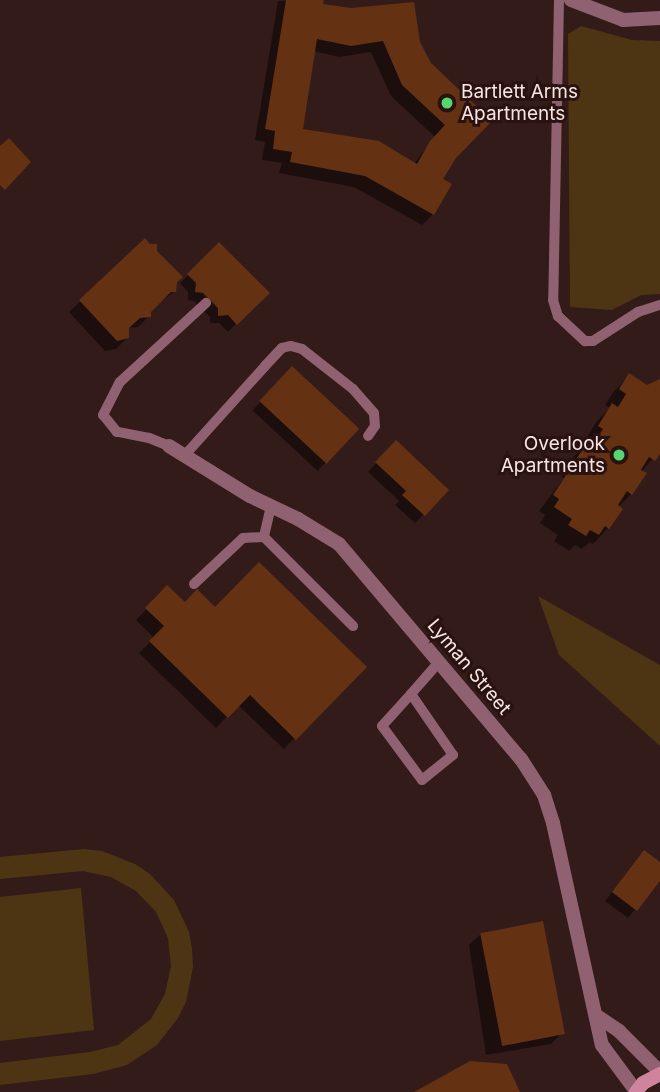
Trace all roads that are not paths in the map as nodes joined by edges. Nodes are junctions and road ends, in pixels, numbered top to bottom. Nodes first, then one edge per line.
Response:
1 (559, 0) edge
2 (571, 0) edge
3 (660, 18) edge
4 (206, 303) dead end
5 (660, 305) edge
6 (368, 436) dead end
7 (169, 446) joint
8 (185, 455) junction
9 (271, 506) junction
10 (264, 537) junction
11 (194, 584) dead end
12 (353, 626) dead end
13 (439, 662) junction
14 (411, 694) junction
15 (597, 1016) junction
16 (660, 1073) edge
17 (636, 1091) edge

1 - 5 lane
2 - 3 street
4 - 7 lane
6 - 8 lane
7 - 8 street, Lyman Street
8 - 9 street, Lyman Street
9 - 10 lane
9 - 13 street, Lyman Street
10 - 11 lane
10 - 12 lane
13 - 14 lane
13 - 15 street, Lyman Street
14 - 14 lane
15 - 16 street
15 - 17 street, Lyman Street
16 - 17 main road

